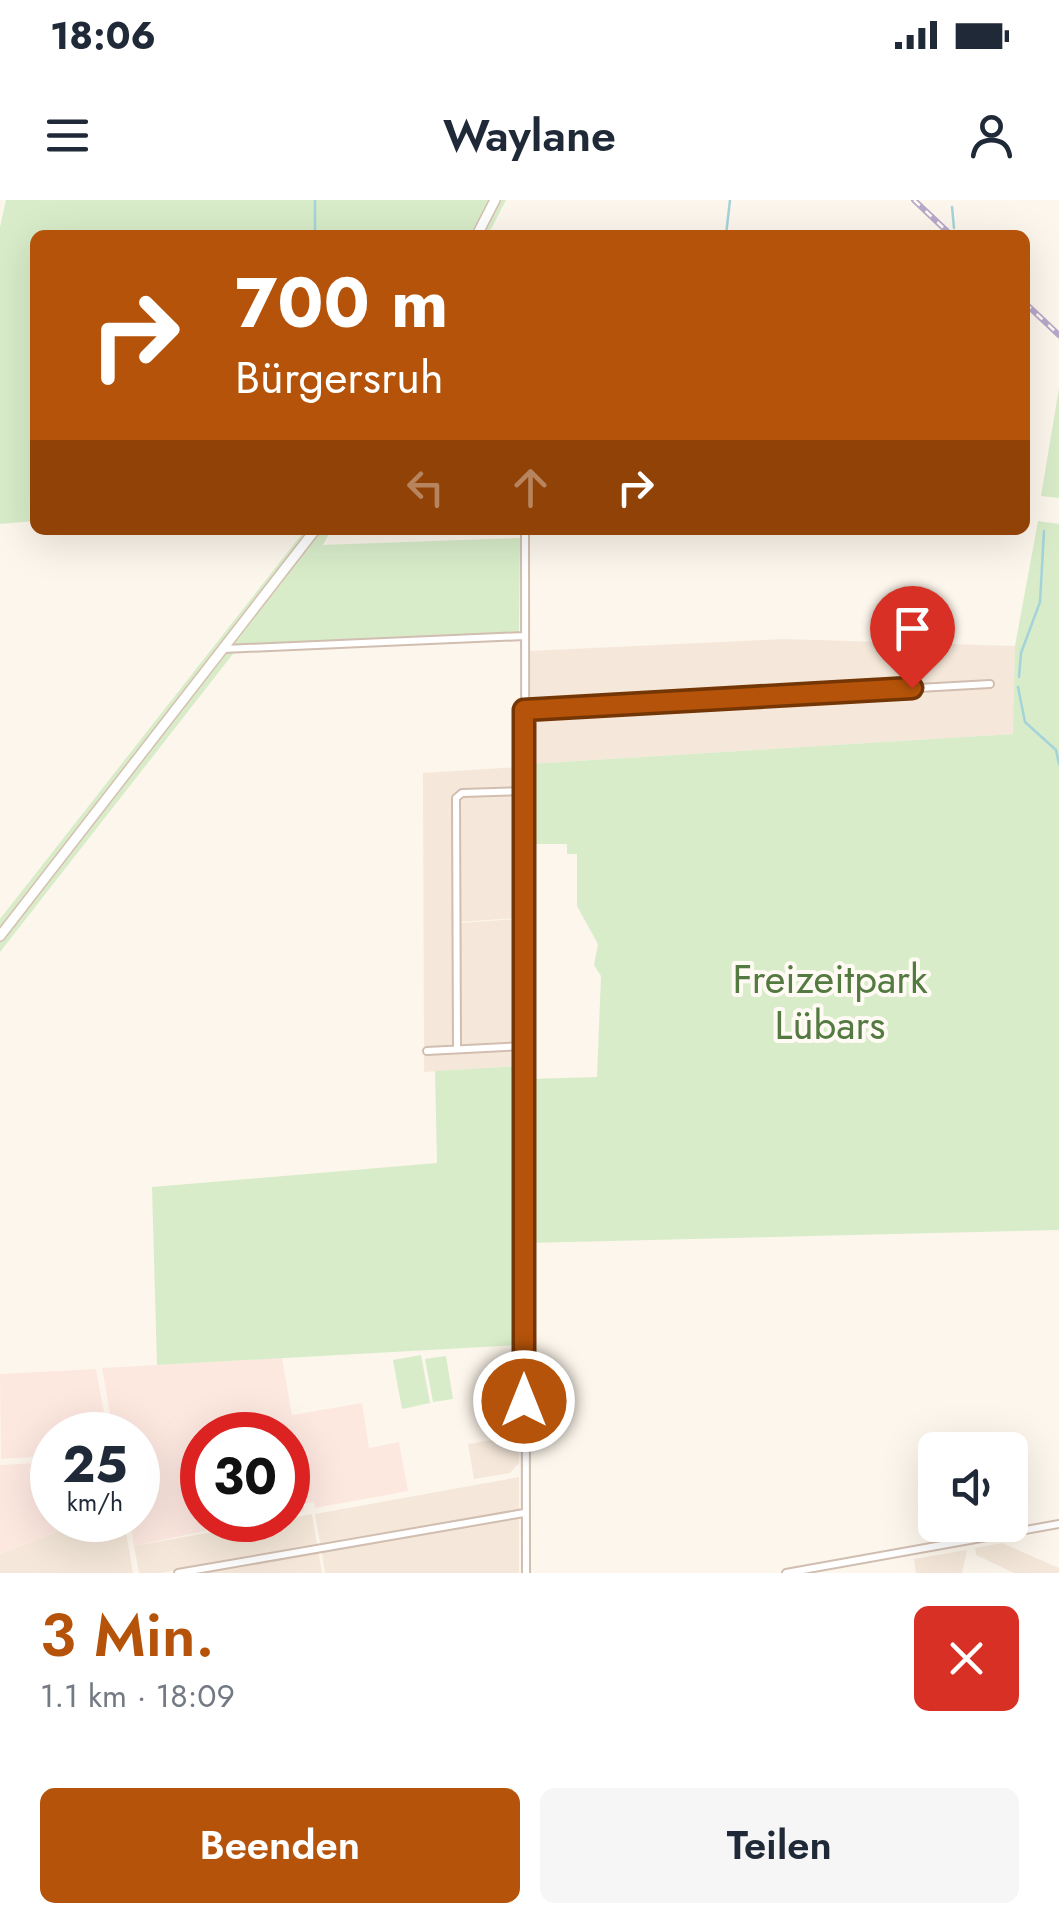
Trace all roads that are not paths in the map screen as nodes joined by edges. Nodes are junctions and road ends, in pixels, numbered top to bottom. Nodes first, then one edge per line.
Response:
1 (495, 200) edge
2 (480, 230) edge
3 (311, 535) edge
4 (526, 535) edge
5 (524, 636) junction
6 (224, 650) junction
7 (990, 684) dead end
8 (524, 710) junction
9 (524, 792) junction
10 (0, 936) edge
11 (525, 1046) junction
12 (457, 1048) junction
13 (427, 1050) dead end
14 (524, 1513) junction
15 (1059, 1524) edge
16 (178, 1573) edge
17 (526, 1573) edge
18 (786, 1573) edge

1 - 2 street
3 - 6 street
4 - 5 street
5 - 6 street
5 - 8 street
6 - 10 street
7 - 8 street
8 - 9 street
9 - 11 street
9 - 12 street
11 - 12 street
11 - 14 street
12 - 13 street
14 - 16 street
14 - 17 street
15 - 18 street

